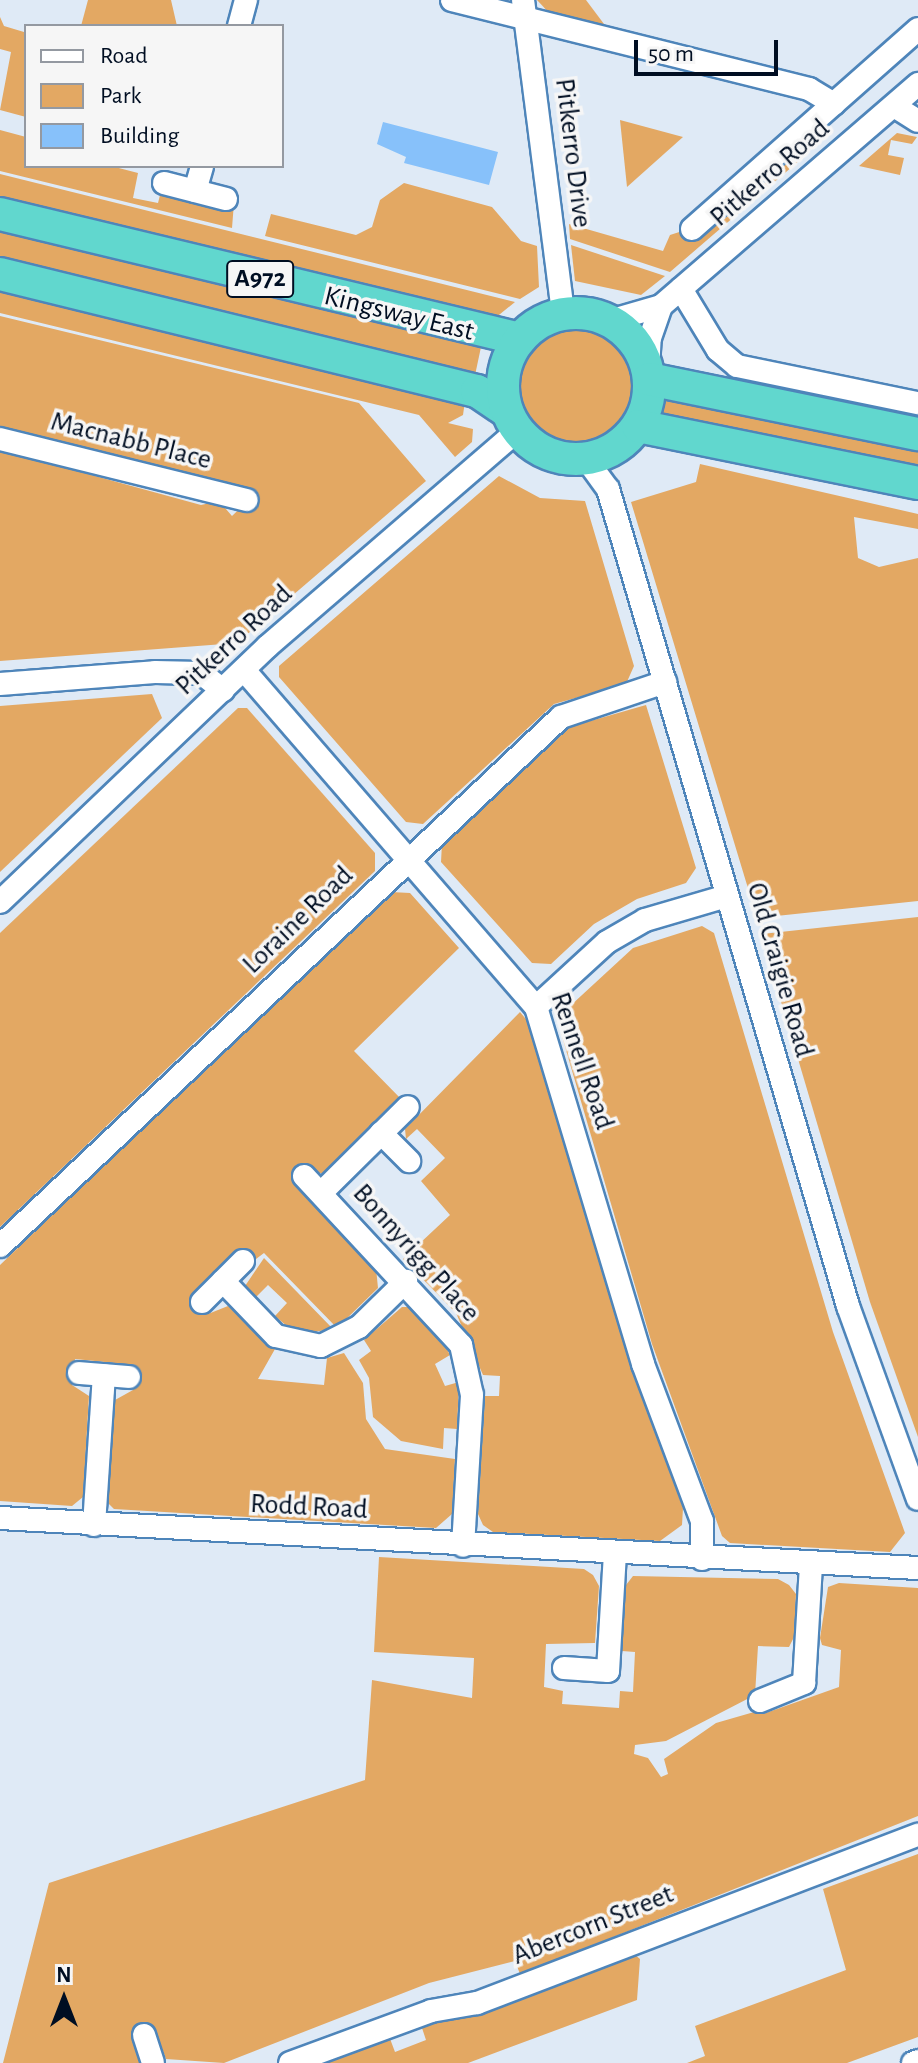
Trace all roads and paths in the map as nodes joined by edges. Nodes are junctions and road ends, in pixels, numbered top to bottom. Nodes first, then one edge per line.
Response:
1 (246, 0) edge
2 (452, 0) edge
3 (524, 9) edge
4 (240, 24) edge
5 (918, 29) edge
6 (918, 84) edge
7 (834, 104) junction
8 (894, 106) junction
9 (918, 121) edge
10 (201, 168) edge
11 (164, 183) dead end
12 (195, 191) junction
13 (226, 199) dead end
14 (0, 214) edge
15 (692, 229) dead end
16 (0, 274) edge
17 (681, 289) junction
18 (661, 306) junction
19 (563, 314) junction
20 (609, 321) junction
21 (520, 339) junction
22 (648, 375) junction
23 (918, 403) edge
24 (512, 421) junction
25 (638, 426) junction
26 (918, 434) edge
27 (0, 439) edge
28 (586, 459) junction
29 (918, 483) edge
30 (247, 500) dead end
31 (244, 670) junction
32 (665, 682) junction
33 (0, 684) edge
34 (223, 690) junction
35 (408, 858) junction
36 (727, 896) junction
37 (0, 902) edge
38 (536, 1007) junction
39 (408, 1107) dead end
40 (381, 1133) junction
41 (409, 1161) dead end
42 (304, 1176) dead end
43 (321, 1193) junction
44 (0, 1246) edge
45 (243, 1261) dead end
46 (223, 1281) junction
47 (406, 1281) junction
48 (202, 1302) dead end
49 (79, 1373) dead end
50 (104, 1375) junction
51 (129, 1377) dead end
52 (918, 1499) edge
53 (0, 1518) edge
54 (94, 1525) junction
55 (463, 1546) junction
56 (615, 1554) junction
57 (702, 1559) junction
58 (811, 1565) junction
59 (918, 1568) edge
60 (564, 1668) dead end
61 (760, 1701) dead end
62 (918, 1835) edge
63 (144, 2035) dead end
64 (153, 2063) edge
65 (290, 2063) edge

1 - 4 street
2 - 3 street
3 - 7 street
3 - 19 street, Pitkerro Drive
5 - 7 street, Pitkerro Road
6 - 8 street, Pitkerro Road
7 - 15 street, Pitkerro Road
8 - 9 street
8 - 17 street, Pitkerro Road
10 - 12 street
11 - 12 street
12 - 13 street
14 - 21 highway, Kingsway East / A972
16 - 24 highway, Kingsway East / A972
17 - 18 street, Pitkerro Road
17 - 23 street
18 - 20 street, Pitkerro Road
18 - 22 street
19 - 20 highway
19 - 21 highway
20 - 22 highway
21 - 24 highway, Kingsway East
22 - 25 highway
22 - 26 highway
24 - 28 highway, Kingsway East
24 - 31 street, Pitkerro Road
25 - 28 highway
25 - 29 highway
27 - 30 street, Macnabb Place
28 - 32 street, Old Craigie Road
31 - 34 street, Pitkerro Road
31 - 35 street, Rennell Road
32 - 35 street, Loraine Road
32 - 36 street, Old Craigie Road
33 - 34 street
34 - 37 street, Pitkerro Road
35 - 38 street, Rennell Road
35 - 44 street, Loraine Road
36 - 38 street
36 - 52 street, Old Craigie Road
38 - 57 street, Rennell Road
39 - 40 street, Bonnyrigg Place
40 - 41 street, Bonnyrigg Place
40 - 43 street, Bonnyrigg Place
42 - 43 street, Bonnyrigg Place
43 - 47 street, Bonnyrigg Place
45 - 46 street
46 - 47 street
46 - 48 street
47 - 55 street, Bonnyrigg Place
49 - 50 street
50 - 51 street
50 - 54 street
53 - 54 street, Rodd Road
54 - 55 street, Rodd Road
55 - 56 street, Rodd Road
56 - 57 street, Rodd Road
56 - 60 street
57 - 58 street, Rodd Road
58 - 59 street, Rodd Road
58 - 61 street
62 - 65 street, Abercorn Street
63 - 64 street

